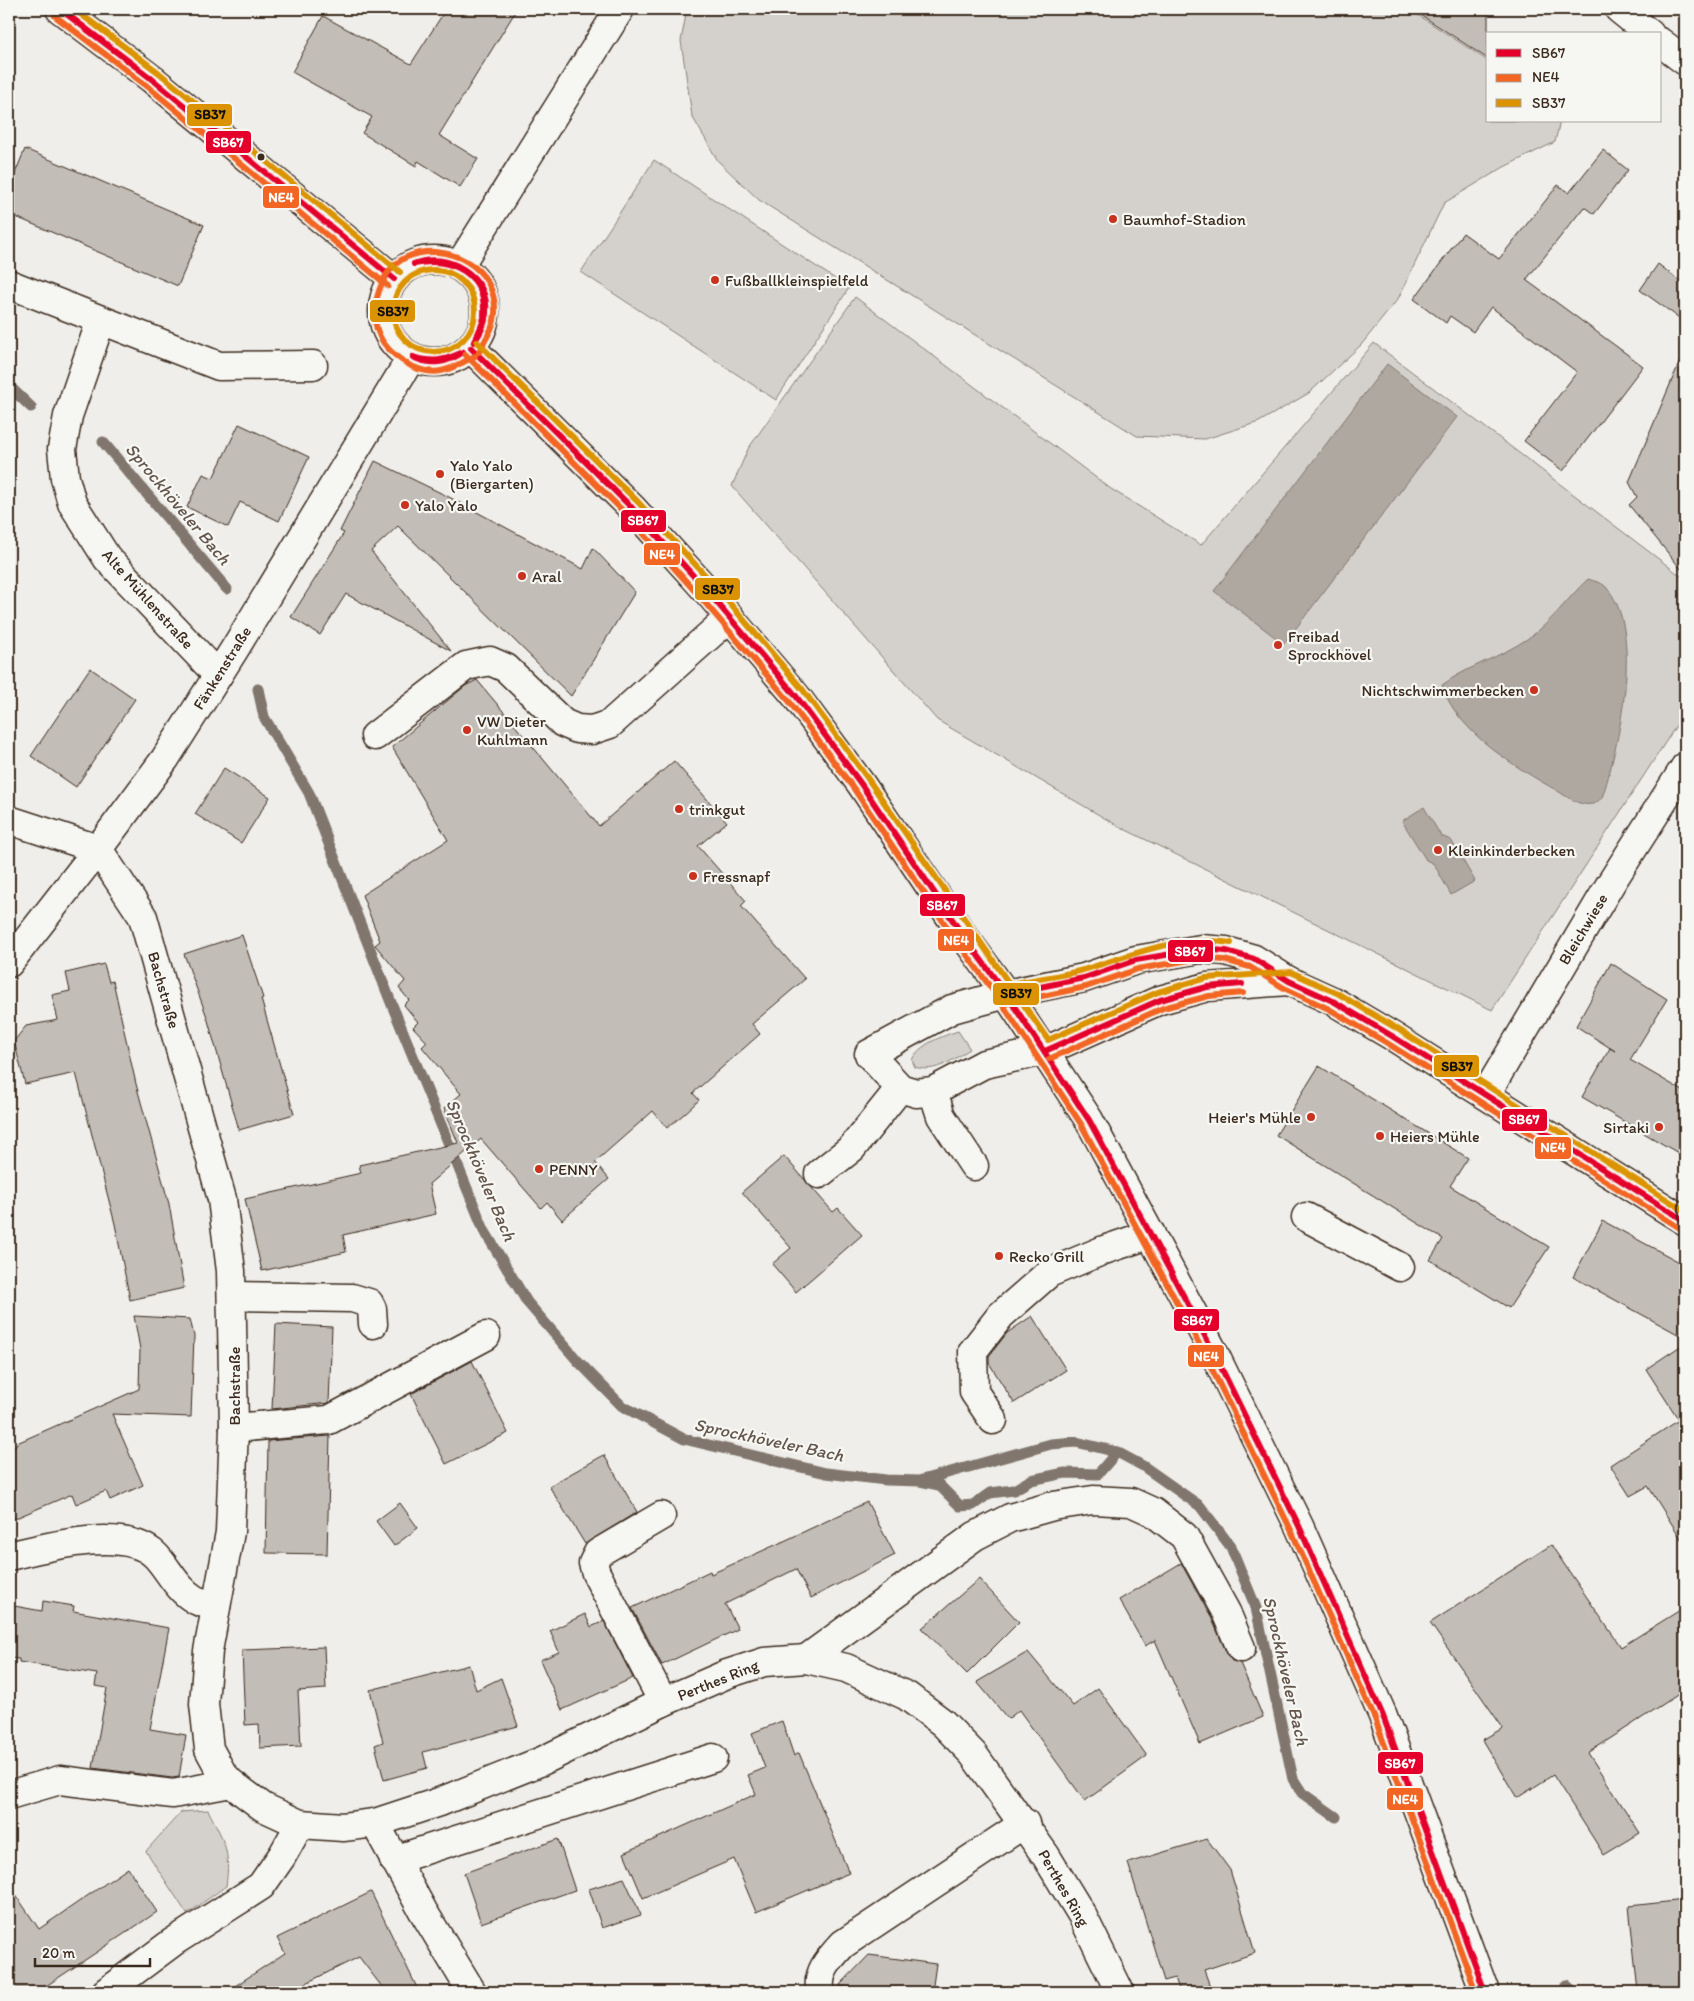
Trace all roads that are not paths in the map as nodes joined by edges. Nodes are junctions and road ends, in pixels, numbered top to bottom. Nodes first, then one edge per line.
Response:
1 (60, 9) edge
2 (620, 9) edge
3 (1618, 9) edge
4 (1647, 32) edge
5 (1662, 44) edge
6 (1685, 61) edge
7 (459, 266) junction
8 (394, 279) junction
9 (9, 284) edge
10 (101, 320) junction
11 (472, 348) junction
12 (411, 358) junction
13 (313, 366) dead end
14 (730, 617) junction
15 (218, 675) junction
16 (375, 736) dead end
17 (1685, 767) edge
18 (9, 820) edge
19 (98, 849) junction
20 (9, 962) edge
21 (1289, 981) junction
22 (1006, 994) junction
23 (1045, 1051) junction
24 (900, 1088) junction
25 (933, 1091) junction
26 (1486, 1094) junction
27 (974, 1166) dead end
28 (819, 1174) dead end
29 (1306, 1217) dead end
30 (1685, 1221) edge
31 (1151, 1234) junction
32 (1400, 1267) dead end
33 (232, 1296) junction
34 (373, 1324) dead end
35 (486, 1336) dead end
36 (993, 1420) dead end
37 (234, 1428) junction
38 (661, 1516) dead end
39 (9, 1556) edge
40 (216, 1606) junction
41 (1241, 1648) dead end
42 (806, 1660) junction
43 (663, 1702) junction
44 (713, 1758) dead end
45 (231, 1782) junction
46 (9, 1795) edge
47 (375, 1823) junction
48 (1025, 1823) junction
49 (300, 1824) junction
50 (394, 1860) junction
51 (106, 1992) edge
52 (472, 1992) edge
53 (821, 1992) edge
54 (1120, 1992) edge
55 (1485, 1992) edge

1 - 8 street
2 - 7 street
3 - 4 street
5 - 6 street
7 - 8 street
7 - 11 street
8 - 12 street
9 - 10 street
10 - 13 street
10 - 15 street, Alte Mühlenstraße
11 - 12 street
11 - 14 street
12 - 15 street, Fänkenstraße
14 - 16 street
14 - 22 street
15 - 19 street, Fänkenstraße
17 - 26 street, Bleichwiese
18 - 19 street
19 - 20 street, Fänkenstraße
19 - 33 street, Bachstraße
21 - 22 street
21 - 23 street
21 - 26 street
22 - 23 street
22 - 24 street
23 - 25 street
23 - 31 street
24 - 25 street
24 - 28 street
25 - 27 street
26 - 30 street
29 - 32 street
31 - 36 street
31 - 55 street
33 - 34 street
33 - 37 street, Bachstraße
35 - 37 street
37 - 40 street, Bachstraße
38 - 43 street
39 - 40 street
40 - 45 street, Bachstraße
41 - 42 street
42 - 43 street, Perthes Ring
42 - 48 street, Perthes Ring
43 - 47 street, Perthes Ring
44 - 50 street
45 - 46 street
45 - 49 street, Bachstraße
47 - 49 street, Bachstraße
47 - 50 street
48 - 53 street
48 - 54 street, Perthes Ring
49 - 51 street
50 - 52 street

